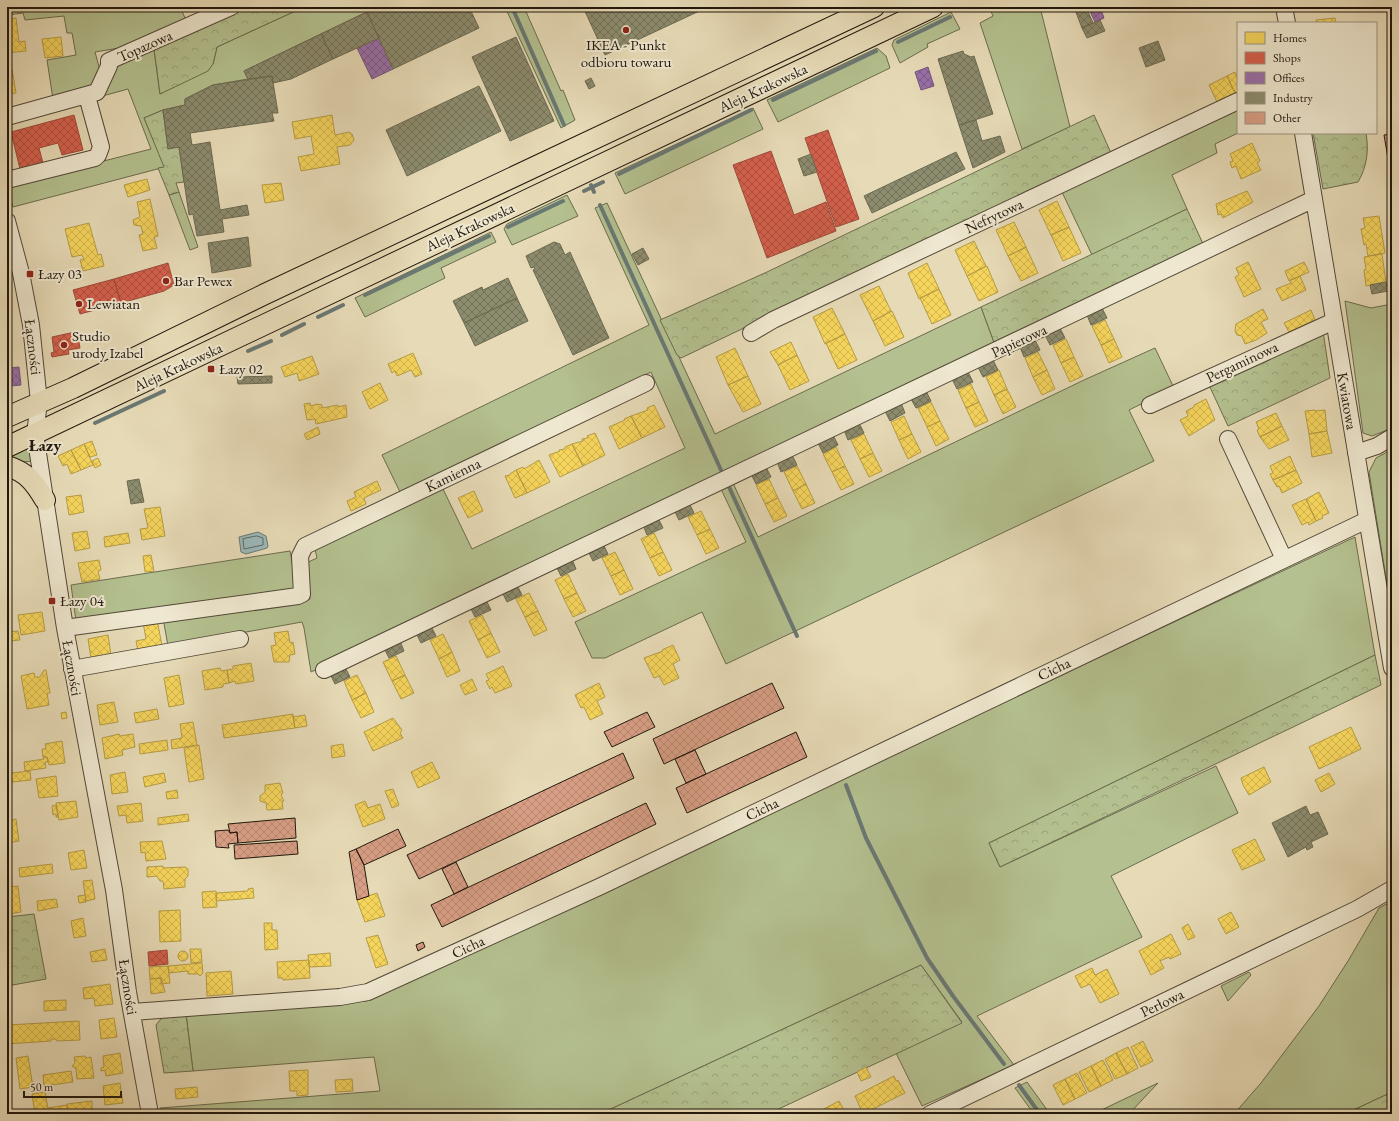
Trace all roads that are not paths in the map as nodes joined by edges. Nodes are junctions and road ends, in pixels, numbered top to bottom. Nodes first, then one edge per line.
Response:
1 (231, 7) edge
2 (874, 7) edge
3 (933, 7) edge
4 (1284, 7) edge
5 (1287, 22) edge
6 (86, 96) junction
7 (1237, 101) edge
8 (7, 117) edge
9 (1303, 134) edge
10 (7, 180) edge
11 (1314, 199) junction
12 (7, 221) edge
13 (9, 238) edge
14 (1334, 321) junction
15 (751, 333) dead end
16 (646, 383) dead end
17 (39, 402) junction
18 (1150, 405) dead end
19 (7, 417) edge
20 (35, 434) junction
21 (1392, 437) edge
22 (1228, 439) dead end
23 (7, 447) edge
24 (1356, 453) junction
25 (7, 466) edge
26 (45, 500) junction
27 (1367, 520) junction
28 (1284, 559) junction
29 (65, 628) junction
30 (240, 639) dead end
31 (1392, 668) edge
32 (72, 669) junction
33 (324, 670) dead end
34 (1392, 889) edge
35 (132, 1012) junction
36 (150, 1114) edge
37 (930, 1114) edge

1 - 6 street, Topazowa
2 - 17 main road, Aleja Krakowska
3 - 20 main road, Aleja Krakowska
4 - 5 street
6 - 8 street, Topazowa
6 - 10 street
7 - 15 street, Nefrytowa
9 - 11 street, Kwiatowa
11 - 14 street, Kwiatowa
11 - 33 street, Papierowa
12 - 13 street, Łączności
13 - 17 street, Łączności
14 - 18 street, Pergaminowa
14 - 24 street, Kwiatowa
16 - 29 street, Kamienna
17 - 19 main road, Aleja Krakowska
17 - 20 street, Łączności
20 - 23 main road, Aleja Krakowska
20 - 26 street, Łączności
21 - 24 street
22 - 28 street
24 - 27 street, Kwiatowa
25 - 26 main road
26 - 29 street, Łączności
27 - 28 street, Cicha
27 - 31 street, Kwiatowa
28 - 35 street, Cicha
29 - 32 street, Łączności
30 - 32 street
32 - 35 street, Łączności
34 - 37 street, Perłowa
35 - 36 street, Łączności

